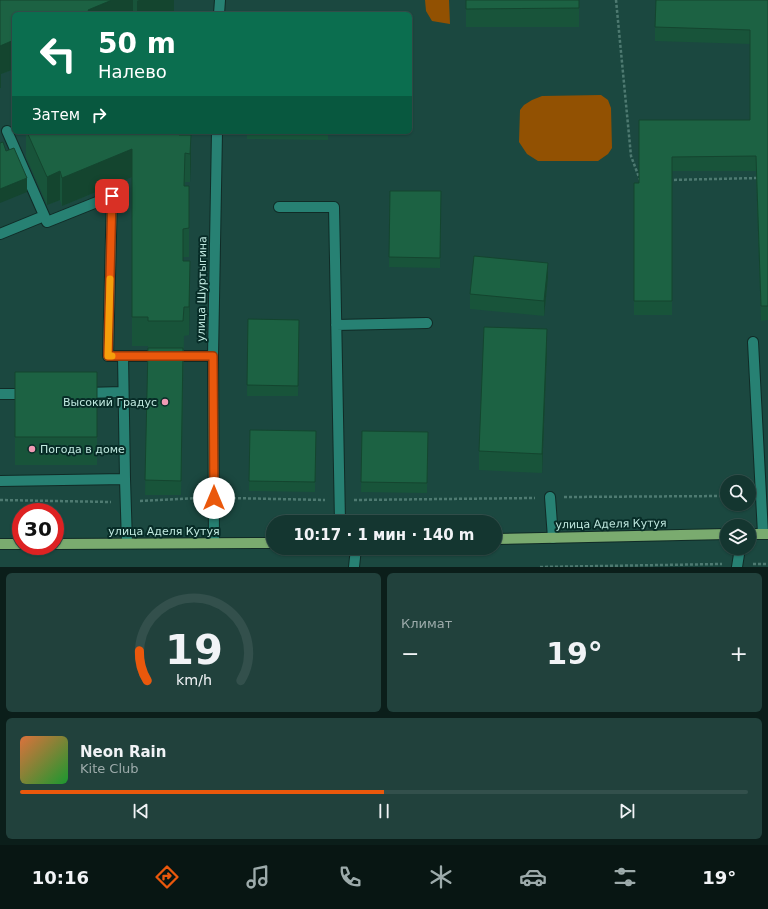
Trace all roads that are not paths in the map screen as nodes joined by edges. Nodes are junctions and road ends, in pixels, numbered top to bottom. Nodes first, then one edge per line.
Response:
1 (220, 0) edge
2 (219, 12) edge
3 (7, 131) edge
4 (216, 134) edge
5 (279, 208) dead end
6 (44, 216) junction
7 (0, 234) edge
8 (427, 323) dead end
9 (336, 325) junction
10 (753, 342) dead end
11 (123, 356) junction
12 (213, 356) junction
13 (123, 392) junction
14 (77, 393) edge
15 (0, 394) edge
16 (38, 394) edge
17 (125, 479) junction
18 (0, 481) edge
19 (550, 498) road end
20 (340, 515) edge
21 (720, 534) edge
22 (766, 534) edge
23 (553, 538) junction
24 (502, 539) edge
25 (127, 543) junction
26 (214, 543) junction
27 (266, 543) edge
28 (0, 544) edge
29 (12, 544) edge
30 (64, 544) edge
31 (355, 555) edge
32 (739, 555) edge
33 (737, 565) edge
34 (354, 567) edge

1 - 2 street
3 - 6 street
4 - 12 street, улица Шуртыгина
5 - 9 street
6 - 7 street
6 - 11 street
8 - 9 street
9 - 20 street
10 - 22 street
11 - 12 street
11 - 13 street
12 - 26 street, улица Шуртыгина
13 - 14 street
13 - 17 street
15 - 16 street
17 - 18 street
17 - 25 street
19 - 23 street
21 - 23 main road, улица Аделя Кутуя
23 - 24 main road, улица Аделя Кутуя
25 - 26 main road, улица Аделя Кутуя
25 - 30 main road, улица Аделя Кутуя
26 - 27 main road, улица Аделя Кутуя
28 - 29 main road
31 - 34 street
32 - 33 street

